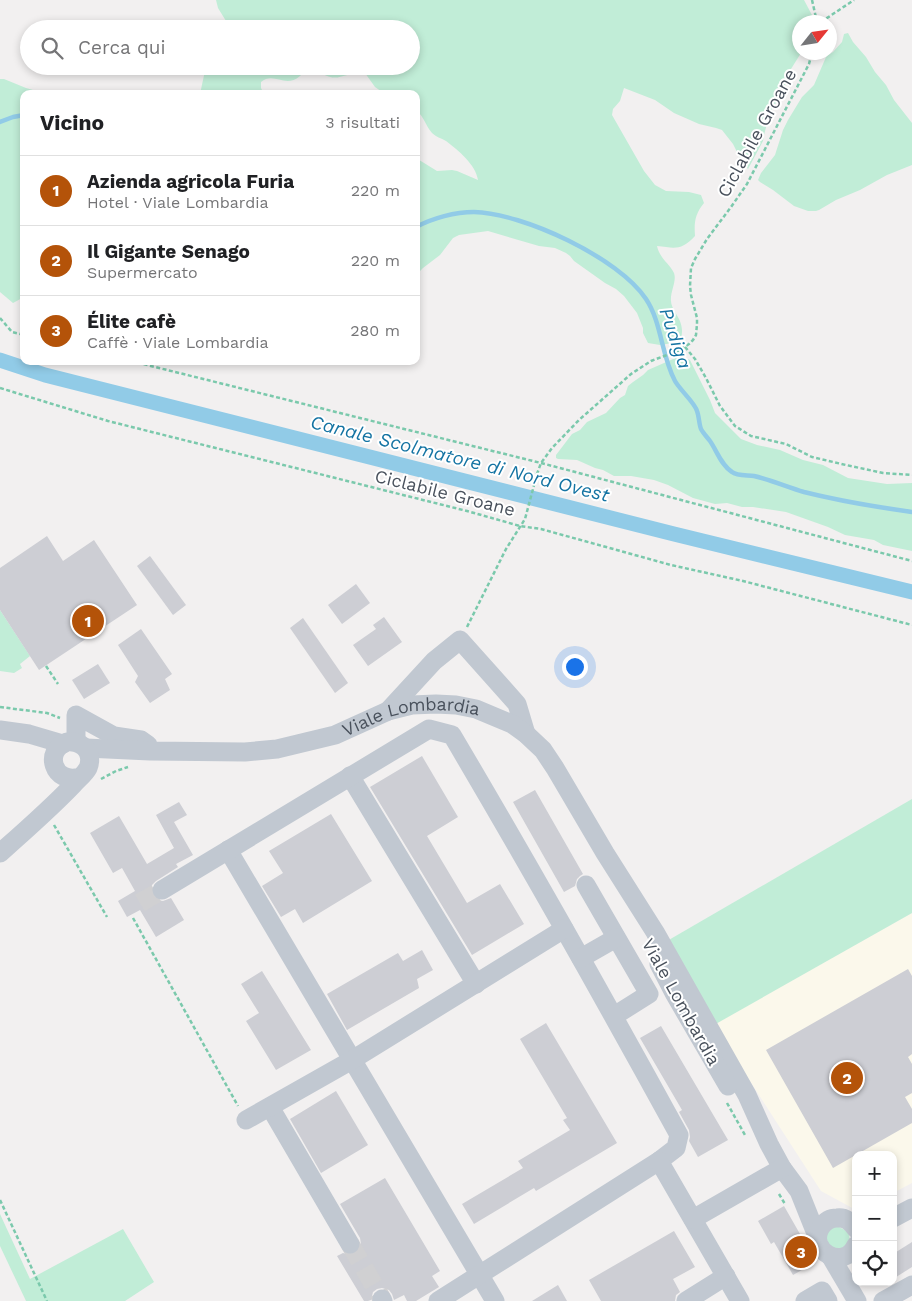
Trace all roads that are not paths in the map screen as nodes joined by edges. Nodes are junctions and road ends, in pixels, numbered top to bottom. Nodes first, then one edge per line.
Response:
1 (388, 711) junction
2 (7, 730) edge
3 (526, 734) junction
4 (75, 745) junction
5 (154, 751) junction
6 (55, 767) junction
7 (350, 776) junction
8 (87, 777) junction
9 (49, 816) junction
10 (228, 850) junction
11 (0, 853) edge
12 (586, 885) dead end
13 (162, 890) tunnel mouth
14 (564, 929) junction
15 (616, 938) junction
16 (581, 958) junction
17 (476, 984) junction
18 (614, 1016) junction
19 (352, 1060) junction
20 (270, 1107) junction
21 (246, 1120) road end
22 (659, 1161) junction
23 (775, 1172) junction
24 (799, 1191) junction
25 (912, 1208) edge
26 (897, 1216) edge
27 (693, 1220) junction
28 (850, 1221) edge
29 (817, 1236) junction
30 (350, 1244) tunnel mouth
31 (852, 1249) edge
32 (831, 1257) junction
33 (479, 1275) junction
34 (726, 1276) junction
35 (912, 1285) edge
36 (855, 1297) edge
37 (735, 1299) edge
38 (891, 1299) edge
39 (438, 1301) edge
40 (494, 1301) edge
41 (686, 1301) edge
42 (805, 1301) edge
43 (828, 1301) edge

1 - 3 street, Viale Lombardia
1 - 3 street
1 - 5 street, Viale Lombardia
2 - 4 street, Viale Lombardia
2 - 6 street, Viale Lombardia
3 - 23 street, Viale Lombardia
4 - 5 street, Viale Lombardia
4 - 5 street
4 - 6 street
4 - 8 street
5 - 8 street, Viale Lombardia
6 - 8 street
6 - 9 street
7 - 10 street
7 - 14 street
7 - 17 street
8 - 9 street
9 - 11 street
10 - 13 street
10 - 19 street
12 - 15 street
14 - 16 street
14 - 17 street
15 - 16 street
15 - 18 street
16 - 18 street
17 - 19 street
18 - 22 street
19 - 20 street
19 - 33 street
20 - 21 street
20 - 30 street
22 - 27 street
22 - 33 street
23 - 24 street, Viale Lombardia
23 - 27 street
24 - 28 street, Viale Lombardia
24 - 29 street, Viale Lombardia
25 - 26 street
27 - 34 street
28 - 29 street
29 - 32 street, Viale Lombardia
31 - 32 street
32 - 36 street
33 - 39 street
33 - 40 street
34 - 37 street
34 - 41 street
35 - 38 street
42 - 43 street

